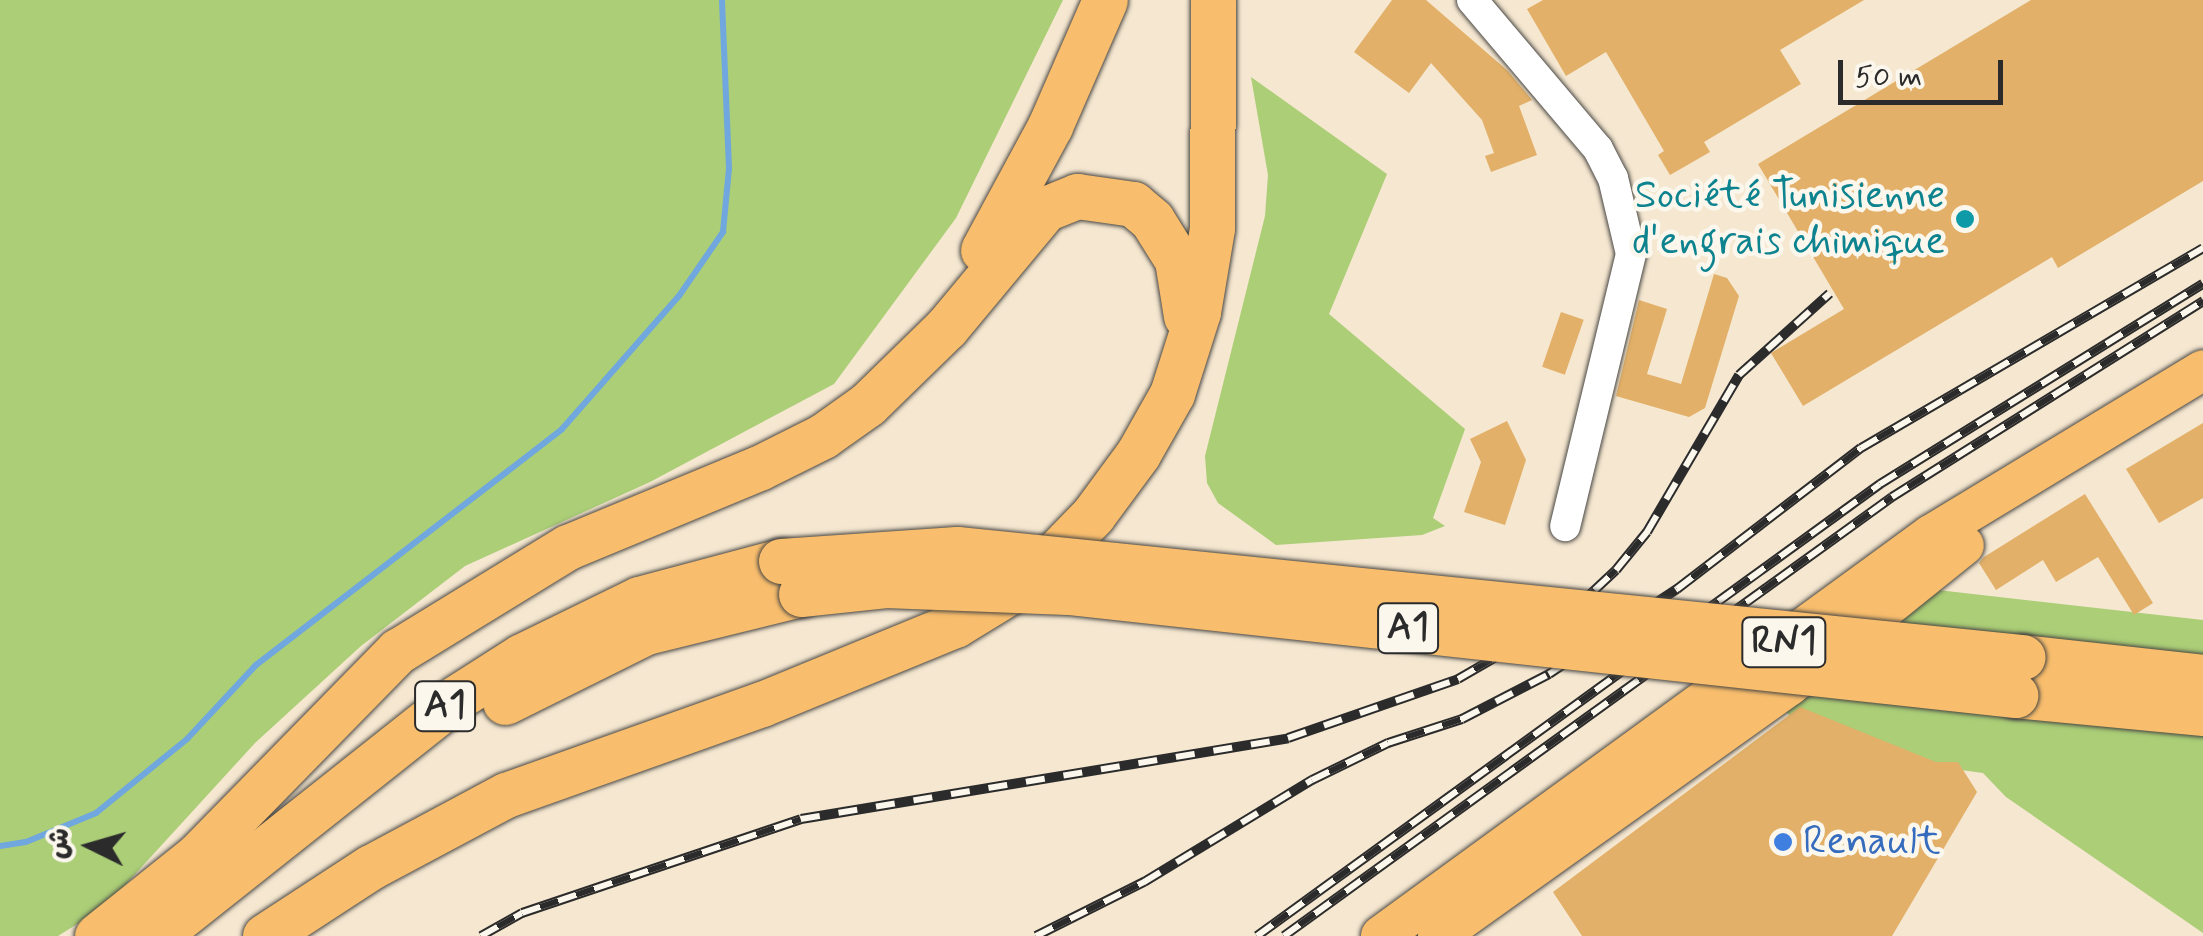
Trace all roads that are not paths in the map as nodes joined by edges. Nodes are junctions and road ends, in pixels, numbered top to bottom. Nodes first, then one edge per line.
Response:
1 (1105, 0) edge
2 (1213, 0) edge
3 (1472, 0) edge
4 (1188, 338) junction
5 (906, 370) junction
6 (2203, 370) edge
7 (2203, 395) edge
8 (1565, 526) dead end
9 (791, 578) junction
10 (2019, 676) junction
11 (2203, 677) edge
12 (2203, 713) edge
13 (97, 936) edge
14 (156, 936) edge
15 (203, 936) edge
16 (265, 936) edge
17 (1381, 936) edge
18 (1438, 936) edge

1 - 5 highway
2 - 4 highway
3 - 8 street
4 - 5 highway
4 - 16 highway
5 - 13 highway
6 - 17 main road, RN1
7 - 18 main road, RN1
9 - 10 highway, A1, bridge
9 - 14 highway, A1
9 - 15 highway, A1
10 - 11 highway, A1
10 - 12 highway, A1

